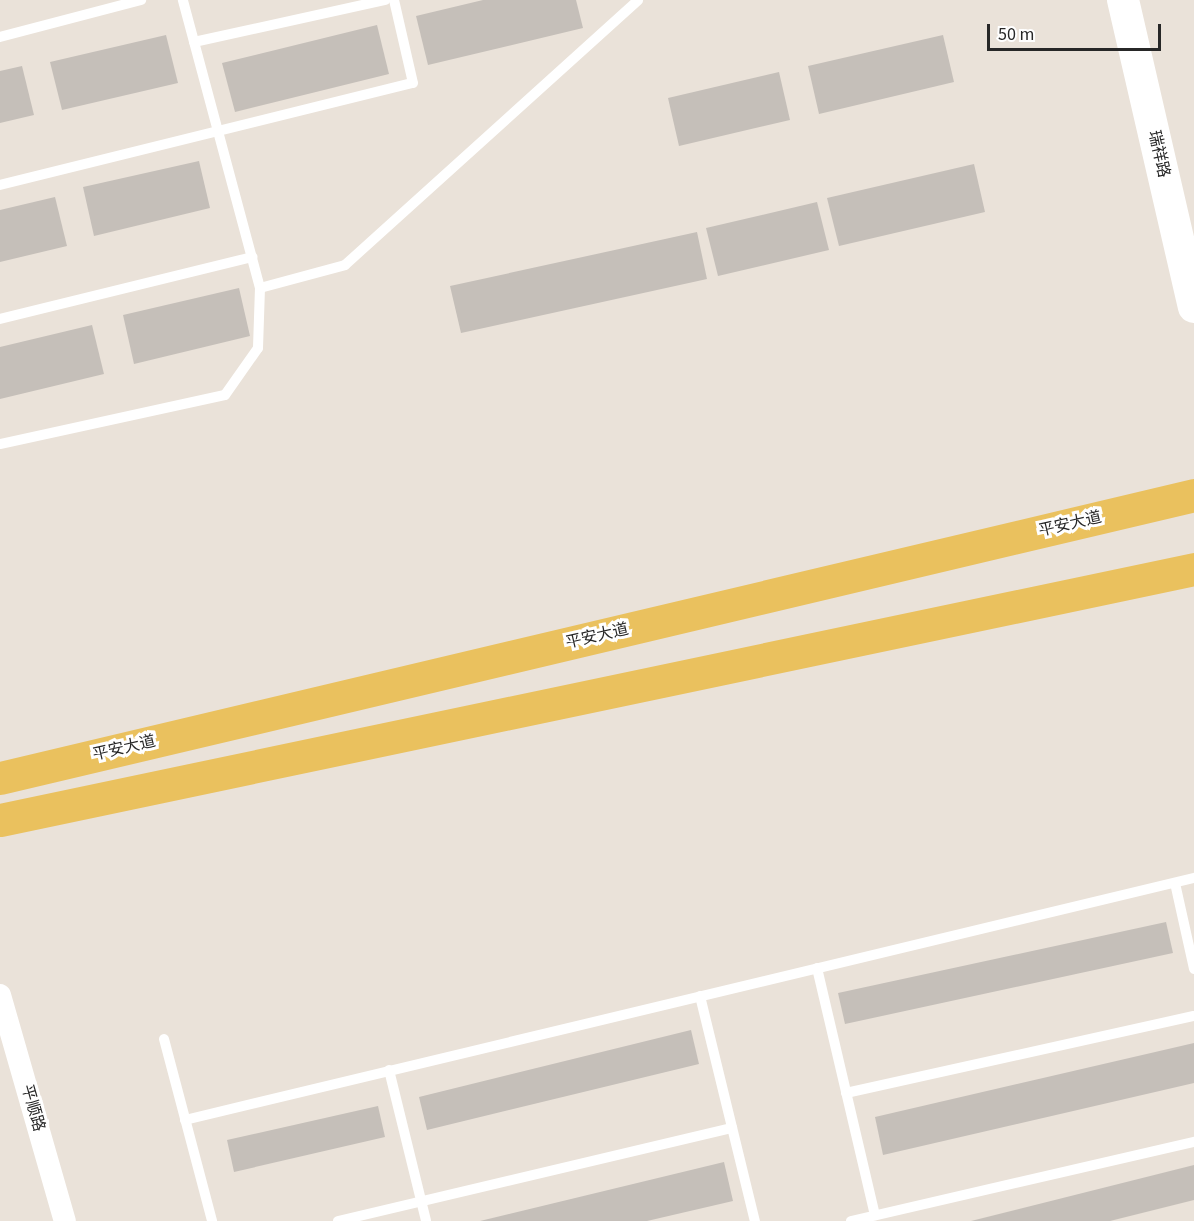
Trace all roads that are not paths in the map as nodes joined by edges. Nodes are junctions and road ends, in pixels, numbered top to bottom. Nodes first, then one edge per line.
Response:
1 (141, 0) edge
2 (183, 0) edge
3 (385, 0) edge
4 (394, 0) edge
5 (638, 0) edge
6 (1123, 0) edge
7 (0, 37) edge
8 (194, 42) junction
9 (219, 133) junction
10 (0, 185) edge
11 (252, 257) junction
12 (260, 288) junction
13 (1194, 308) edge
14 (0, 319) edge
15 (0, 444) edge
16 (1194, 495) edge
17 (1194, 569) edge
18 (0, 778) edge
19 (0, 820) edge
20 (1194, 878) edge
21 (1175, 882) junction
22 (817, 968) junction
23 (1194, 969) edge
24 (0, 995) edge
25 (700, 996) junction
26 (1194, 1016) edge
27 (164, 1039) dead end
28 (388, 1070) junction
29 (846, 1093) junction
30 (185, 1120) junction
31 (732, 1128) junction
32 (1194, 1142) edge
33 (421, 1201) junction
34 (875, 1215) junction
35 (65, 1221) edge
36 (212, 1221) edge
37 (338, 1221) edge
38 (426, 1221) edge
39 (755, 1221) edge
40 (851, 1221) edge

1 - 7 lane
2 - 8 lane
3 - 8 lane
4 - 9 lane
5 - 12 lane
6 - 13 street, 瑞祥路
8 - 9 lane
9 - 10 lane
9 - 11 lane
11 - 12 lane
11 - 14 lane
12 - 15 lane
16 - 18 main road, 平安大道
17 - 19 main road
20 - 21 lane
21 - 22 lane
21 - 23 lane
22 - 25 lane
22 - 29 lane
24 - 35 street, 平顺路
25 - 28 lane
25 - 31 lane
26 - 29 lane
27 - 30 lane
28 - 30 lane
28 - 33 lane
29 - 34 lane
30 - 36 lane
31 - 33 lane
31 - 39 lane
32 - 34 lane
33 - 37 lane
33 - 38 lane
34 - 40 lane

